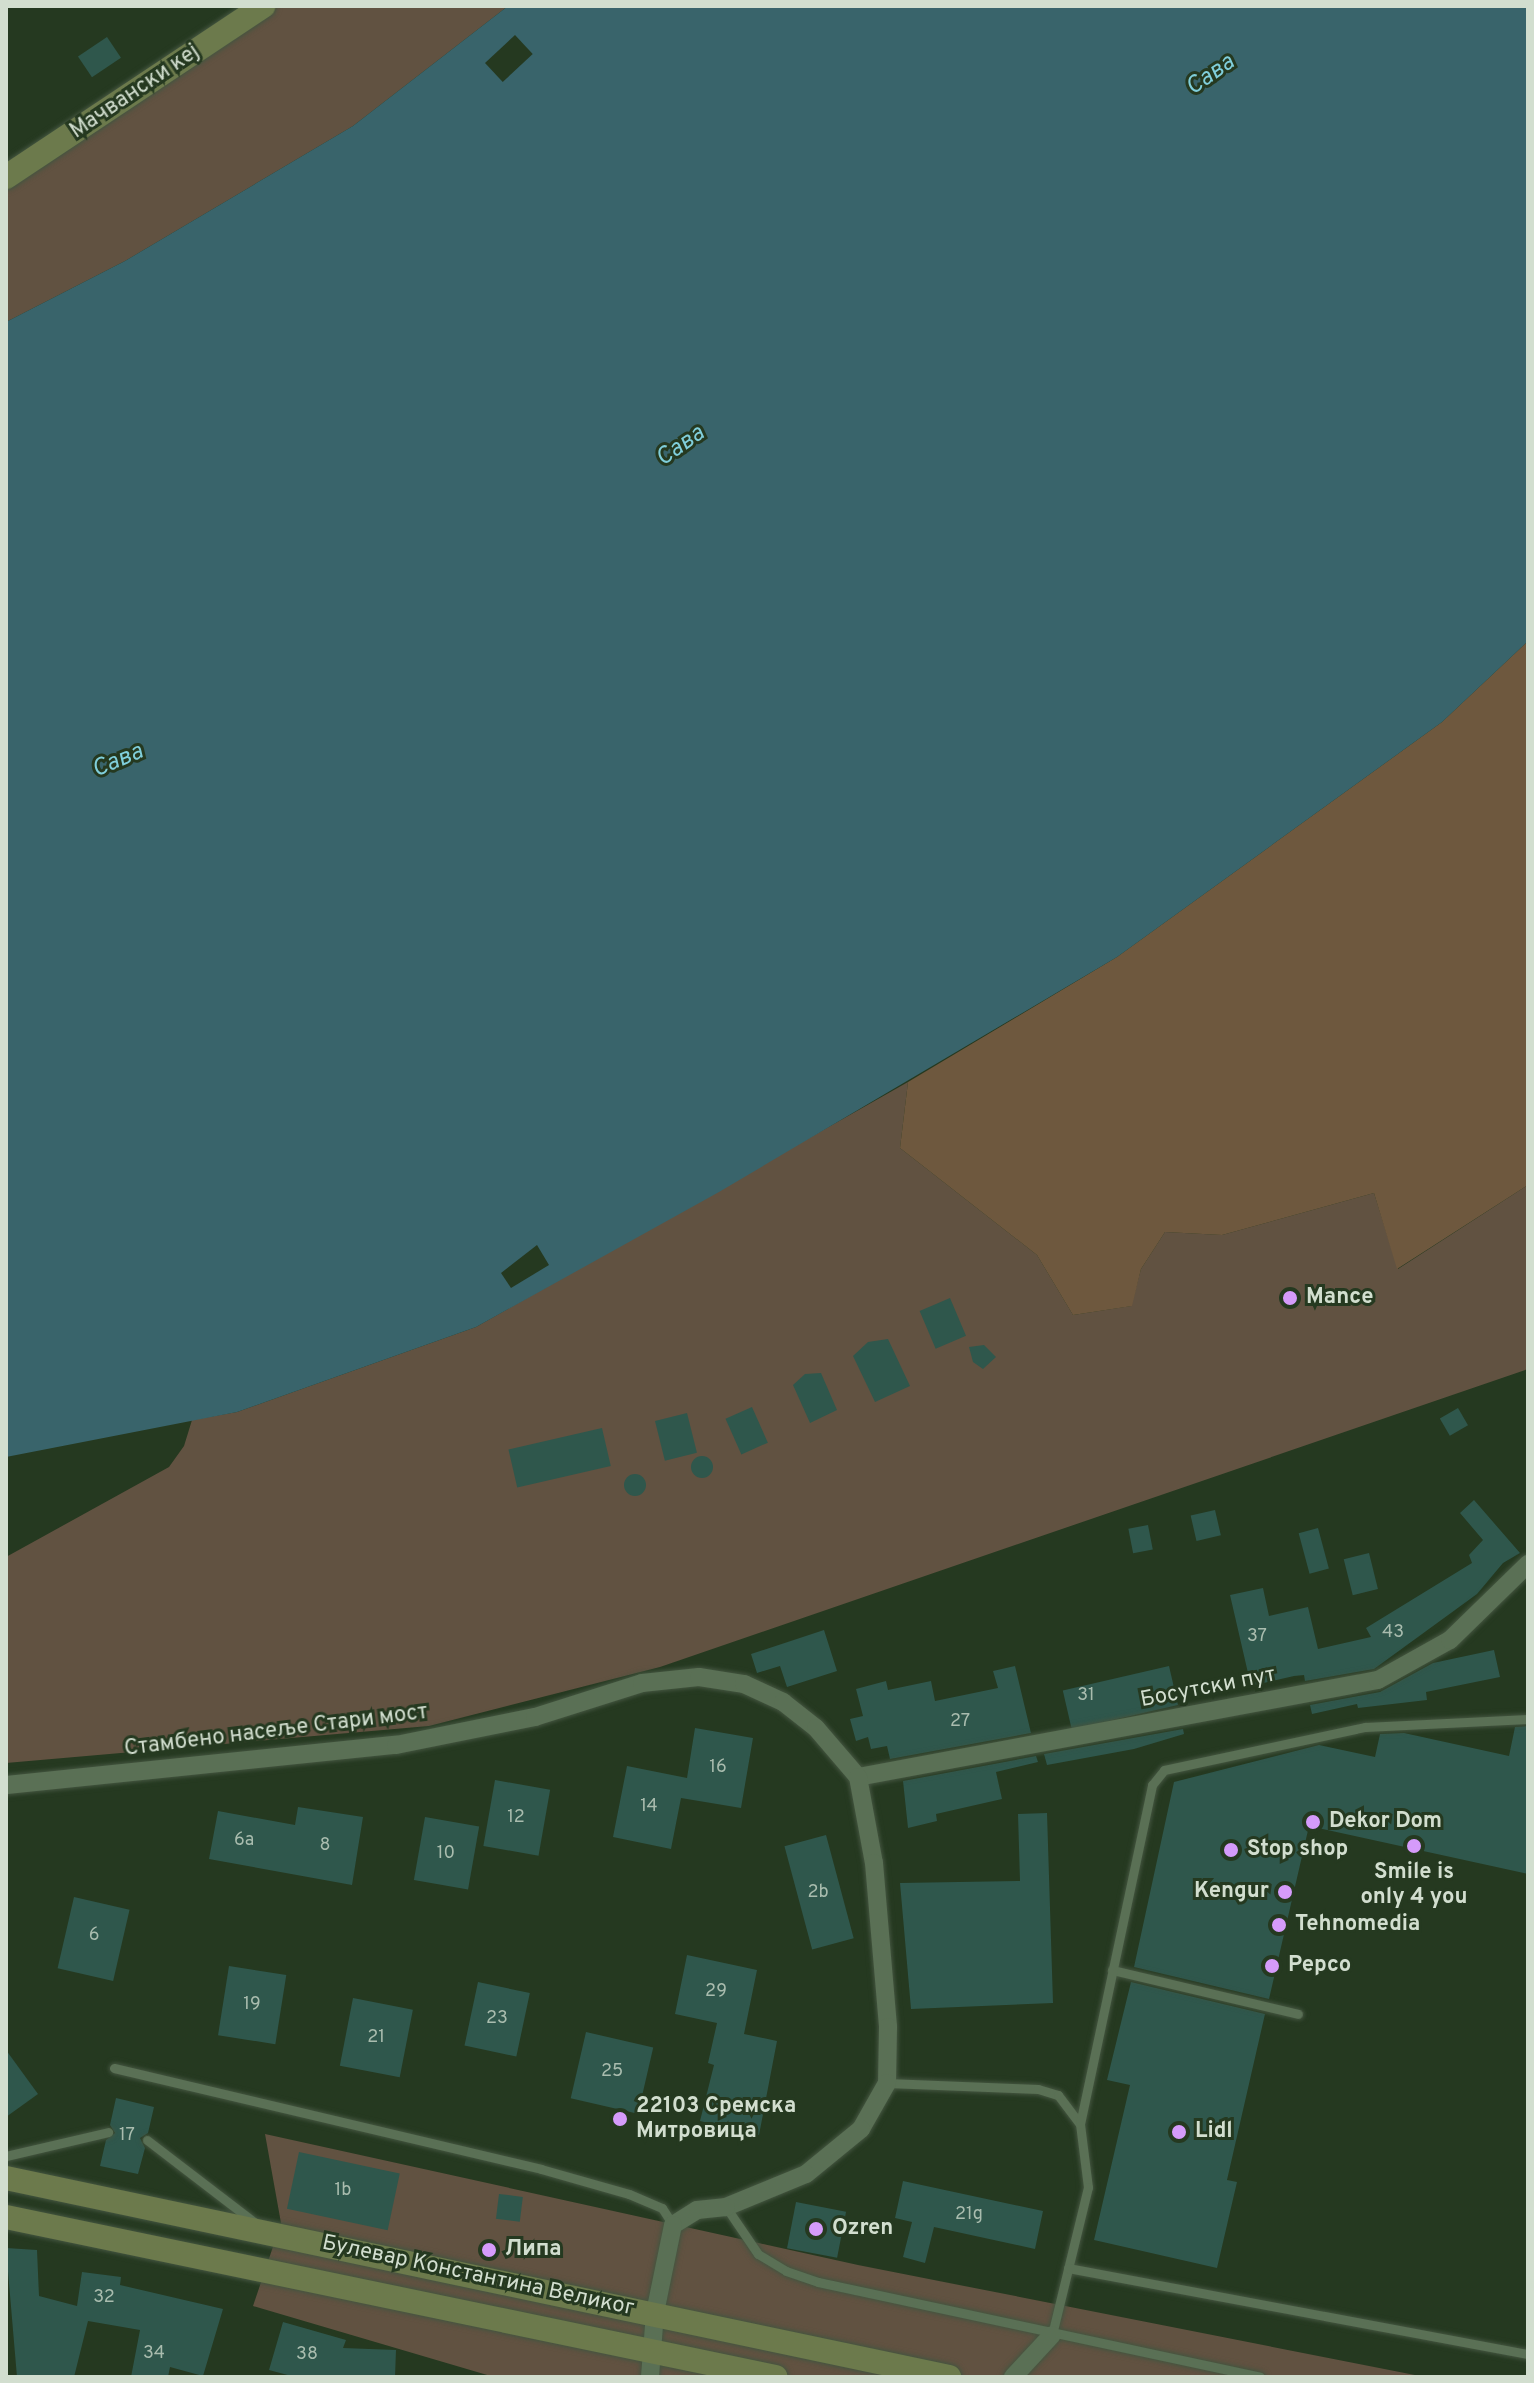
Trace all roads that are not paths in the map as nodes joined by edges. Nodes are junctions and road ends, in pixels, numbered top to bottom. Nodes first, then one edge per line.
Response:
1 (263, 6) edge
2 (6, 177) edge
3 (1528, 1564) edge
4 (1528, 1719) edge
5 (858, 1777) junction
6 (6, 1785) edge
7 (1112, 1970) junction
8 (1298, 2014) dead end
9 (114, 2068) dead end
10 (887, 2083) junction
11 (1080, 2124) junction
12 (108, 2132) dead end
13 (147, 2140) dead end
14 (6, 2156) edge
15 (6, 2178) edge
16 (726, 2207) junction
17 (6, 2217) edge
18 (673, 2225) junction
19 (267, 2231) junction
20 (1068, 2268) junction
21 (655, 2313) junction
22 (1052, 2335) junction
23 (1528, 2354) edge
24 (652, 2365) edge
25 (776, 2377) edge
26 (949, 2377) edge
27 (1013, 2377) edge
28 (1260, 2377) edge

1 - 2 main road, Мачвански кеј
3 - 5 street, Босутски пут
4 - 7 lane
5 - 6 street, Стамбено насеље Стари мост
5 - 10 street
7 - 8 lane
7 - 11 lane
9 - 18 lane
10 - 11 lane
10 - 16 street
11 - 20 lane
12 - 14 lane
13 - 19 lane
15 - 19 main road, Булевар Константина Великог
16 - 18 street
16 - 22 lane
17 - 24 main road, Булевар Константина Великог
18 - 21 street
19 - 21 main road, Булевар Константина Великог
20 - 22 lane
20 - 23 lane
21 - 24 street
21 - 26 main road, Булевар Константина Великог
22 - 27 street
22 - 28 lane
24 - 25 main road, Булевар Константина Великог

